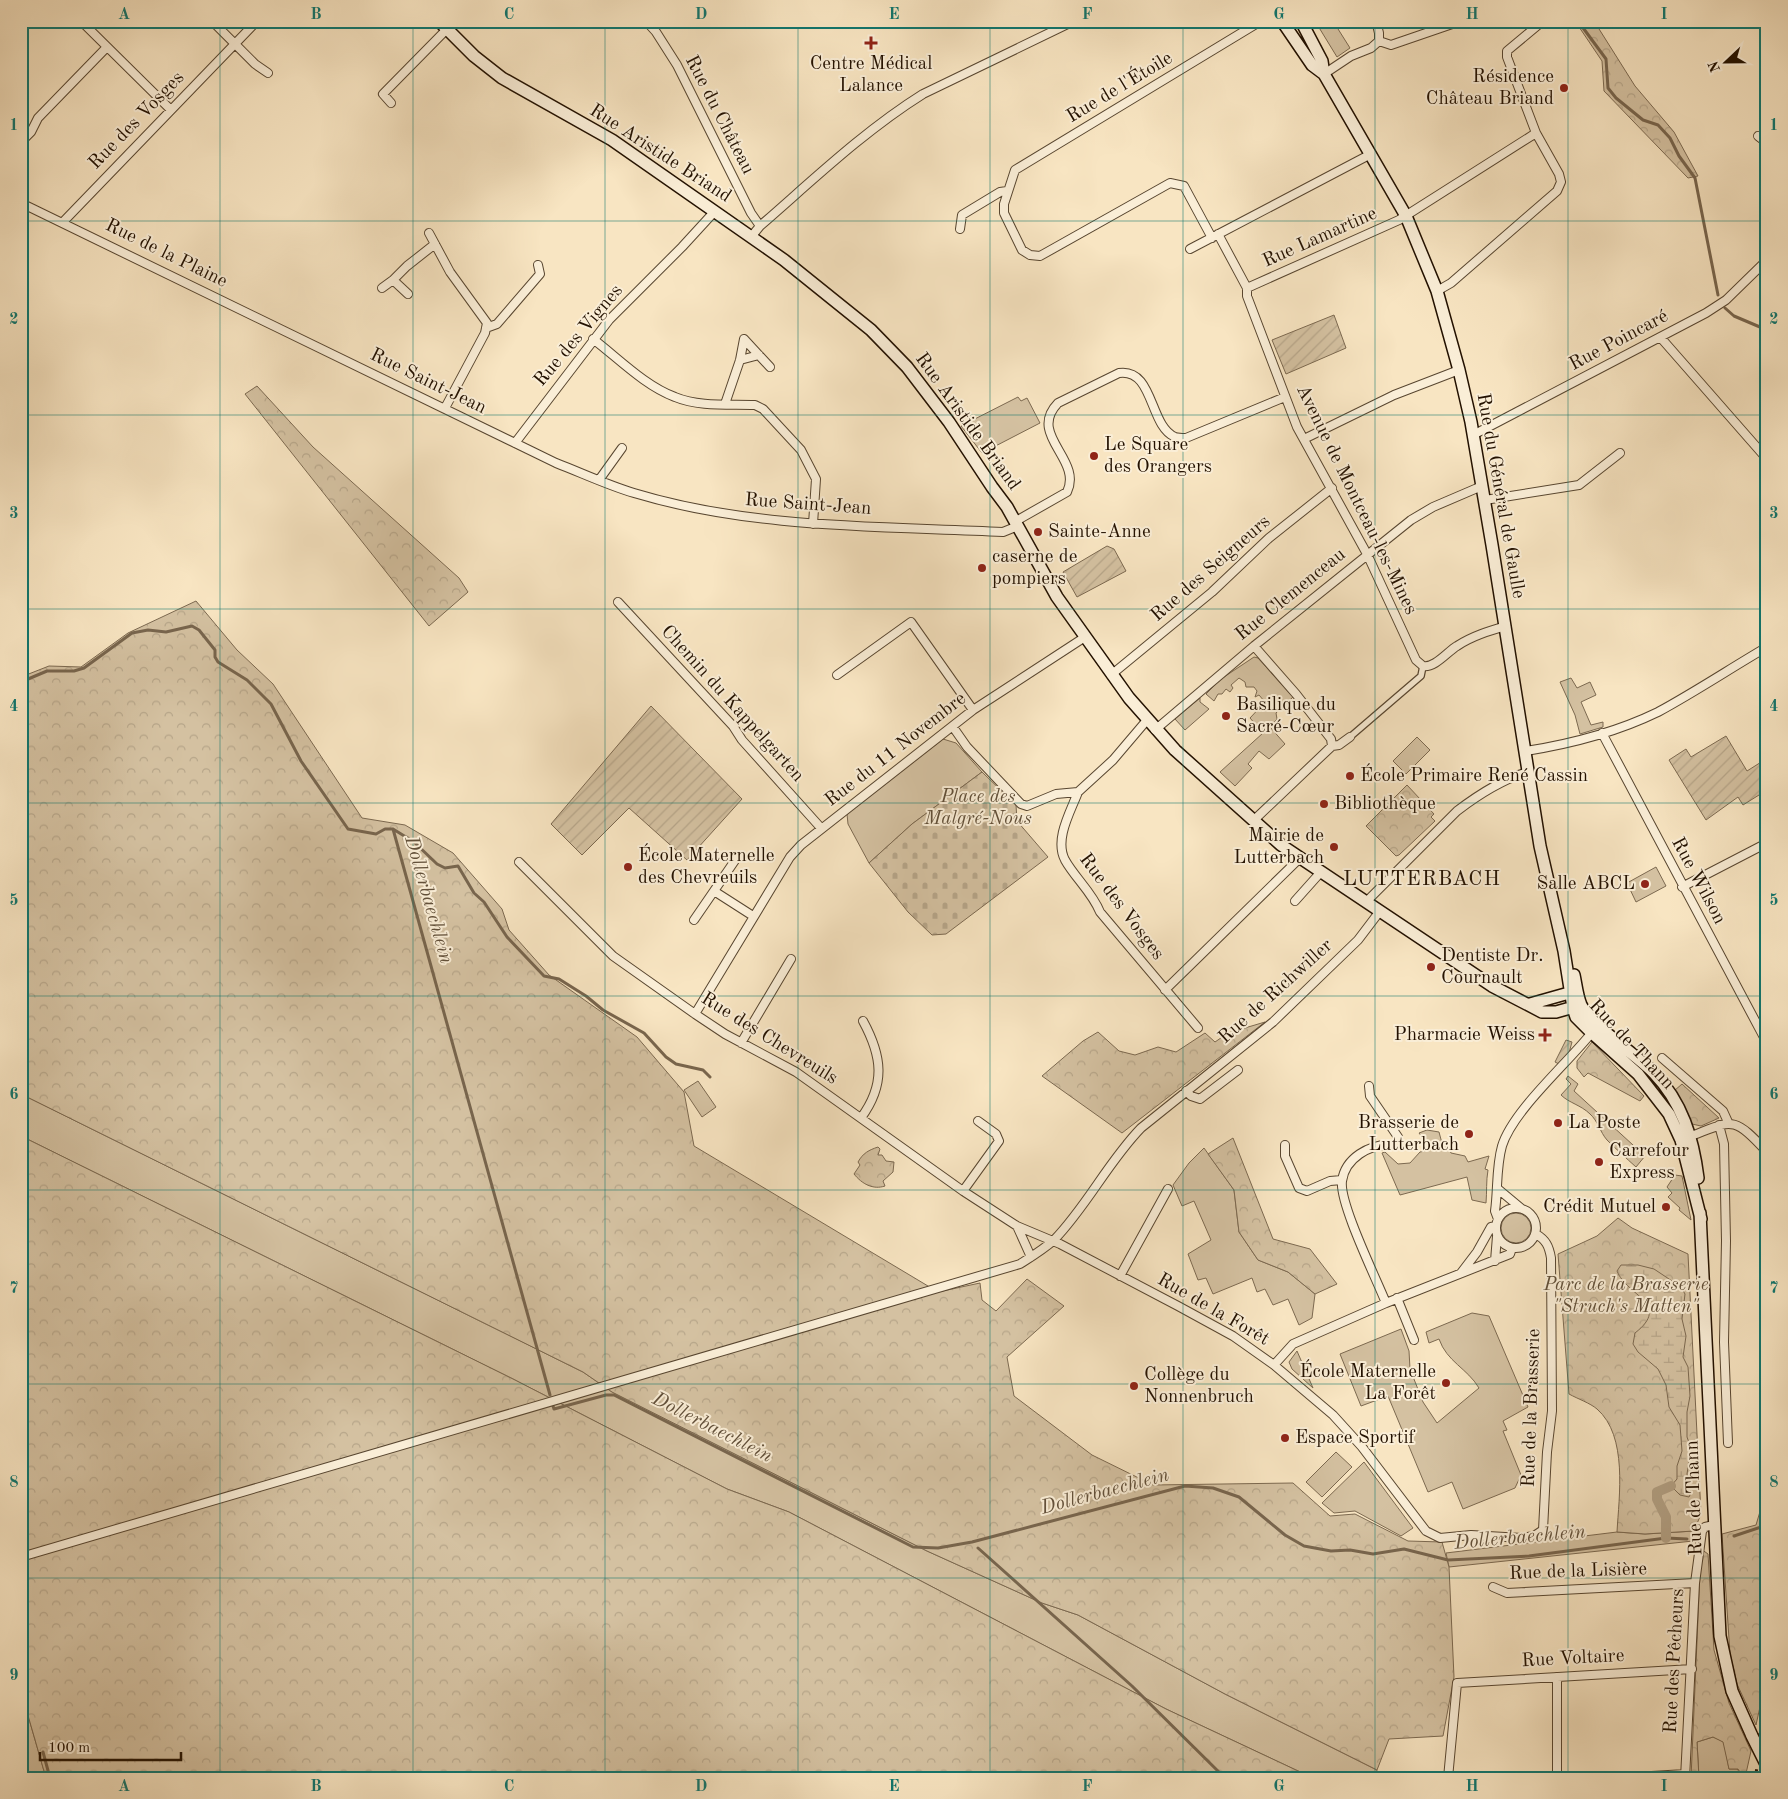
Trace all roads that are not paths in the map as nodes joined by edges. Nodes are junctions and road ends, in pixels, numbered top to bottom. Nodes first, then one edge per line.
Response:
1 (81, 21) edge
2 (212, 21) edge
3 (257, 21) edge
4 (646, 21) edge
5 (1074, 21) edge
6 (1261, 21) edge
7 (1282, 21) edge
8 (1301, 21) edge
9 (1376, 21) edge
10 (1461, 21) edge
11 (1543, 21) edge
12 (443, 25) edge
13 (1379, 41) junction
14 (235, 44) junction
15 (107, 47) junction
16 (268, 74) dead end
17 (1324, 74) junction
18 (391, 103) dead end
19 (171, 110) junction
20 (1536, 133) junction
21 (1758, 136) dead end
22 (21, 142) edge
23 (1767, 143) edge
24 (1371, 154) junction
25 (1008, 191) junction
26 (21, 203) edge
27 (715, 211) junction
28 (1406, 216) junction
29 (62, 222) junction
30 (760, 226) junction
31 (960, 229) dead end
32 (429, 233) dead end
33 (1215, 236) junction
34 (752, 237) junction
35 (435, 244) junction
36 (1190, 249) dead end
37 (1767, 260) edge
38 (538, 265) dead end
39 (394, 280) junction
40 (382, 288) dead end
41 (1247, 288) junction
42 (1437, 291) junction
43 (408, 294) dead end
44 (486, 328) junction
45 (297, 336) joint
46 (1661, 338) junction
47 (593, 339) junction
48 (759, 355) junction
49 (740, 360) junction
50 (770, 367) dead end
51 (1459, 370) junction
52 (1285, 397) junction
53 (725, 404) junction
54 (445, 408) junction
55 (1473, 435) junction
56 (1304, 439) junction
57 (515, 443) junction
58 (622, 448) dead end
59 (1620, 453) dead end
60 (1767, 459) edge
61 (599, 480) junction
62 (1482, 486) junction
63 (1332, 488) junction
64 (1485, 500) junction
65 (1017, 523) junction
66 (813, 524) junction
67 (1367, 554) junction
68 (618, 602) dead end
69 (1506, 626) junction
70 (1085, 637) junction
71 (1254, 646) junction
72 (1767, 647) edge
73 (1423, 666) junction
74 (837, 675) dead end
75 (1112, 675) junction
76 (973, 710) junction
77 (1147, 720) junction
78 (953, 727) junction
79 (1155, 730) junction
80 (1602, 733) junction
81 (1350, 737) joint
82 (1332, 746) junction
83 (1526, 751) junction
84 (1528, 772) junction
85 (1078, 792) junction
86 (1253, 821) junction
87 (821, 828) junction
88 (1767, 843) edge
89 (738, 856) dead end
90 (1300, 859) junction
91 (518, 862) dead end
92 (1320, 872) junction
93 (1682, 887) junction
94 (714, 891) junction
95 (1295, 901) dead end
96 (1366, 902) junction
97 (1380, 911) junction
98 (753, 916) junction
99 (694, 920) dead end
100 (792, 959) dead end
101 (1166, 990) junction
102 (1573, 991) junction
103 (1530, 1004) junction
104 (1577, 1006) junction
105 (695, 1014) junction
106 (863, 1020) dead end
107 (1198, 1028) dead end
108 (1595, 1029) junction
109 (741, 1043) junction
110 (1767, 1043) edge
111 (1662, 1058) dead end
112 (1238, 1070) dead end
113 (1369, 1086) dead end
114 (1186, 1090) junction
115 (861, 1118) junction
116 (978, 1121) dead end
117 (1728, 1122) junction
118 (1719, 1125) junction
119 (1398, 1137) dead end
120 (1686, 1138) junction
121 (1285, 1145) dead end
122 (1390, 1145) dead end
123 (1767, 1152) edge
124 (1342, 1180) junction
125 (1168, 1189) dead end
126 (963, 1190) junction
127 (1498, 1190) junction
128 (1522, 1209) junction
129 (1701, 1219) junction
130 (1497, 1222) junction
131 (1017, 1226) junction
132 (1536, 1234) junction
133 (1498, 1236) junction
134 (1053, 1240) junction
135 (1512, 1248) junction
136 (1031, 1257) junction
137 (1495, 1261) junction
138 (1461, 1273) junction
139 (1120, 1276) junction
140 (1397, 1298) junction
141 (1386, 1303) junction
142 (1414, 1340) dead end
143 (1274, 1365) junction
144 (1728, 1442) dead end
145 (1714, 1525) junction
146 (1543, 1530) joint
147 (21, 1557) edge
148 (1695, 1583) junction
149 (1493, 1587) dead end
150 (1692, 1669) junction
151 (1557, 1677) junction
152 (1767, 1766) edge
153 (1685, 1776) edge
154 (1448, 1778) edge
155 (1557, 1778) edge
156 (1618, 1778) edge

1 - 15 street
2 - 14 street
3 - 14 street, Rue des Vosges
4 - 30 street, Rue du Château
5 - 30 street
6 - 25 street, Rue de l'Étoile
7 - 17 main road, Rue du Général de Gaulle
8 - 17 main road, Rue du Général de Gaulle
9 - 13 street
10 - 13 street
11 - 20 street
12 - 18 street
12 - 27 main road, Rue Aristide Briand
13 - 17 street
14 - 16 street
14 - 19 street, Rue des Vosges
15 - 19 street
15 - 22 street
17 - 24 main road, Rue du Général de Gaulle
19 - 29 street, Rue des Vosges
20 - 28 street, Rue Lamartine
20 - 42 street
21 - 23 street
24 - 28 main road, Rue du Général de Gaulle
24 - 33 street
25 - 31 street
25 - 33 street, Rue de l'Étoile
26 - 29 street, Rue de la Plaine
27 - 34 main road, Rue Aristide Briand
27 - 47 street, Rue des Vignes
28 - 41 street, Rue Lamartine
28 - 42 main road, Rue du Général de Gaulle
29 - 45 street, Rue de la Plaine
30 - 34 street
32 - 35 street
33 - 36 street
33 - 41 street, Avenue de Montceau-les-Mines
34 - 65 main road, Rue Aristide Briand
35 - 39 street
35 - 44 street
37 - 46 street, Rue Poincaré
38 - 44 street
39 - 40 street
39 - 43 street
41 - 52 street, Avenue de Montceau-les-Mines
42 - 51 main road, Rue du Général de Gaulle
44 - 54 street
45 - 54 street, Rue Saint-Jean
46 - 55 street, Rue Poincaré
46 - 60 street
47 - 53 street
47 - 57 street, Rue des Vignes
48 - 49 street
48 - 49 street
48 - 50 street
49 - 53 street
51 - 55 main road, Rue du Général de Gaulle
51 - 56 street
52 - 56 street, Avenue de Montceau-les-Mines
52 - 65 street, Rue Saint-Jean
53 - 66 street
54 - 57 street, Rue Saint-Jean
55 - 62 main road, Rue du Général de Gaulle
56 - 63 street, Avenue de Montceau-les-Mines
57 - 61 street, Rue Saint-Jean
58 - 61 street
59 - 64 street
61 - 66 street, Rue Saint-Jean
62 - 64 main road, Rue du Général de Gaulle
62 - 67 street, Rue Clemenceau
63 - 67 street, Avenue de Montceau-les-Mines
63 - 75 street, Rue des Seigneurs
64 - 69 main road, Rue du Général de Gaulle
65 - 66 street, Rue Saint-Jean
65 - 70 main road, Rue Aristide Briand
67 - 71 street, Rue Clemenceau
67 - 73 street, Avenue de Montceau-les-Mines
68 - 87 street, Chemin du Kappelgarten
69 - 73 street
69 - 83 main road, Rue du Général de Gaulle
70 - 75 main road, Rue Aristide Briand
70 - 76 street, Rue du 11 Novembre
71 - 79 street, Rue Clemenceau
71 - 82 street
72 - 80 street
73 - 81 street
74 - 76 street
75 - 77 main road, Rue Aristide Briand
76 - 78 street, Rue du 11 Novembre
77 - 79 main road, Rue Aristide Briand
77 - 85 street
78 - 85 street
78 - 87 street, Rue du 11 Novembre
79 - 86 main road, Rue Aristide Briand
80 - 83 street
80 - 93 street, Rue Wilson
81 - 82 street
82 - 86 street
83 - 84 main road, Rue du Général de Gaulle
84 - 96 street
84 - 102 main road, Rue du Général de Gaulle
85 - 101 street, Rue des Vosges
86 - 90 main road, Rue Aristide Briand
87 - 98 street, Rue du 11 Novembre
88 - 93 street
89 - 94 street
90 - 92 main road, Rue Aristide Briand
90 - 101 street
91 - 105 street, Rue des Chevreuils
92 - 95 street
92 - 96 main road, Rue Aristide Briand
93 - 110 street, Rue Wilson
94 - 98 street
94 - 99 street
96 - 97 main road, Rue Aristide Briand
97 - 103 main road, Rue Aristide Briand
97 - 114 street, Rue de Richwiller
98 - 105 street, Rue du 11 Novembre
100 - 109 street
101 - 107 street, Rue des Vosges
102 - 103 main road
102 - 104 main road, Rue du Général de Gaulle
103 - 104 main road, Rue Aristide Briand
104 - 108 main road, Rue de Thann
105 - 109 street, Rue des Chevreuils
106 - 115 street
108 - 120 main road, Rue de Thann
108 - 127 street
109 - 115 street, Rue des Chevreuils
111 - 117 street
112 - 114 street, Rue de Richwiller
113 - 119 street
114 - 134 street, Rue de Richwiller
115 - 126 street, Rue des Chevreuils
116 - 126 street
117 - 118 street
117 - 123 street
118 - 120 street
118 - 144 street, Rue de Thann
120 - 129 main road, Rue de Thann
120 - 129 main road, Rue de Thann
121 - 124 street
122 - 124 street
124 - 141 street
125 - 139 street
126 - 131 street, Rue des Chevreuils
127 - 128 street
127 - 130 street
128 - 130 street
128 - 132 street
129 - 145 main road, Rue de Thann
130 - 133 street
130 - 138 street
131 - 134 street, Rue des Chevreuils
131 - 136 street
132 - 135 street
132 - 146 street, Rue de la Brasserie
133 - 135 street
133 - 137 street
134 - 136 street, Rue de Richwiller
134 - 139 street, Rue de la Forêt
135 - 137 street
136 - 147 street, Rue de Richwiller
137 - 138 street
138 - 140 street
139 - 143 street, Rue de la Forêt
140 - 141 street
140 - 142 street
141 - 143 street
143 - 146 street, Rue de la Forêt
145 - 148 street, Rue des Pêcheurs
145 - 152 main road, Rue de Thann, bridge
148 - 149 street, Rue de la Lisière
148 - 150 street, Rue des Pêcheurs
150 - 151 street, Rue Voltaire
150 - 153 street, Rue des Pêcheurs
151 - 154 street, Rue Voltaire
151 - 155 street
153 - 156 street

